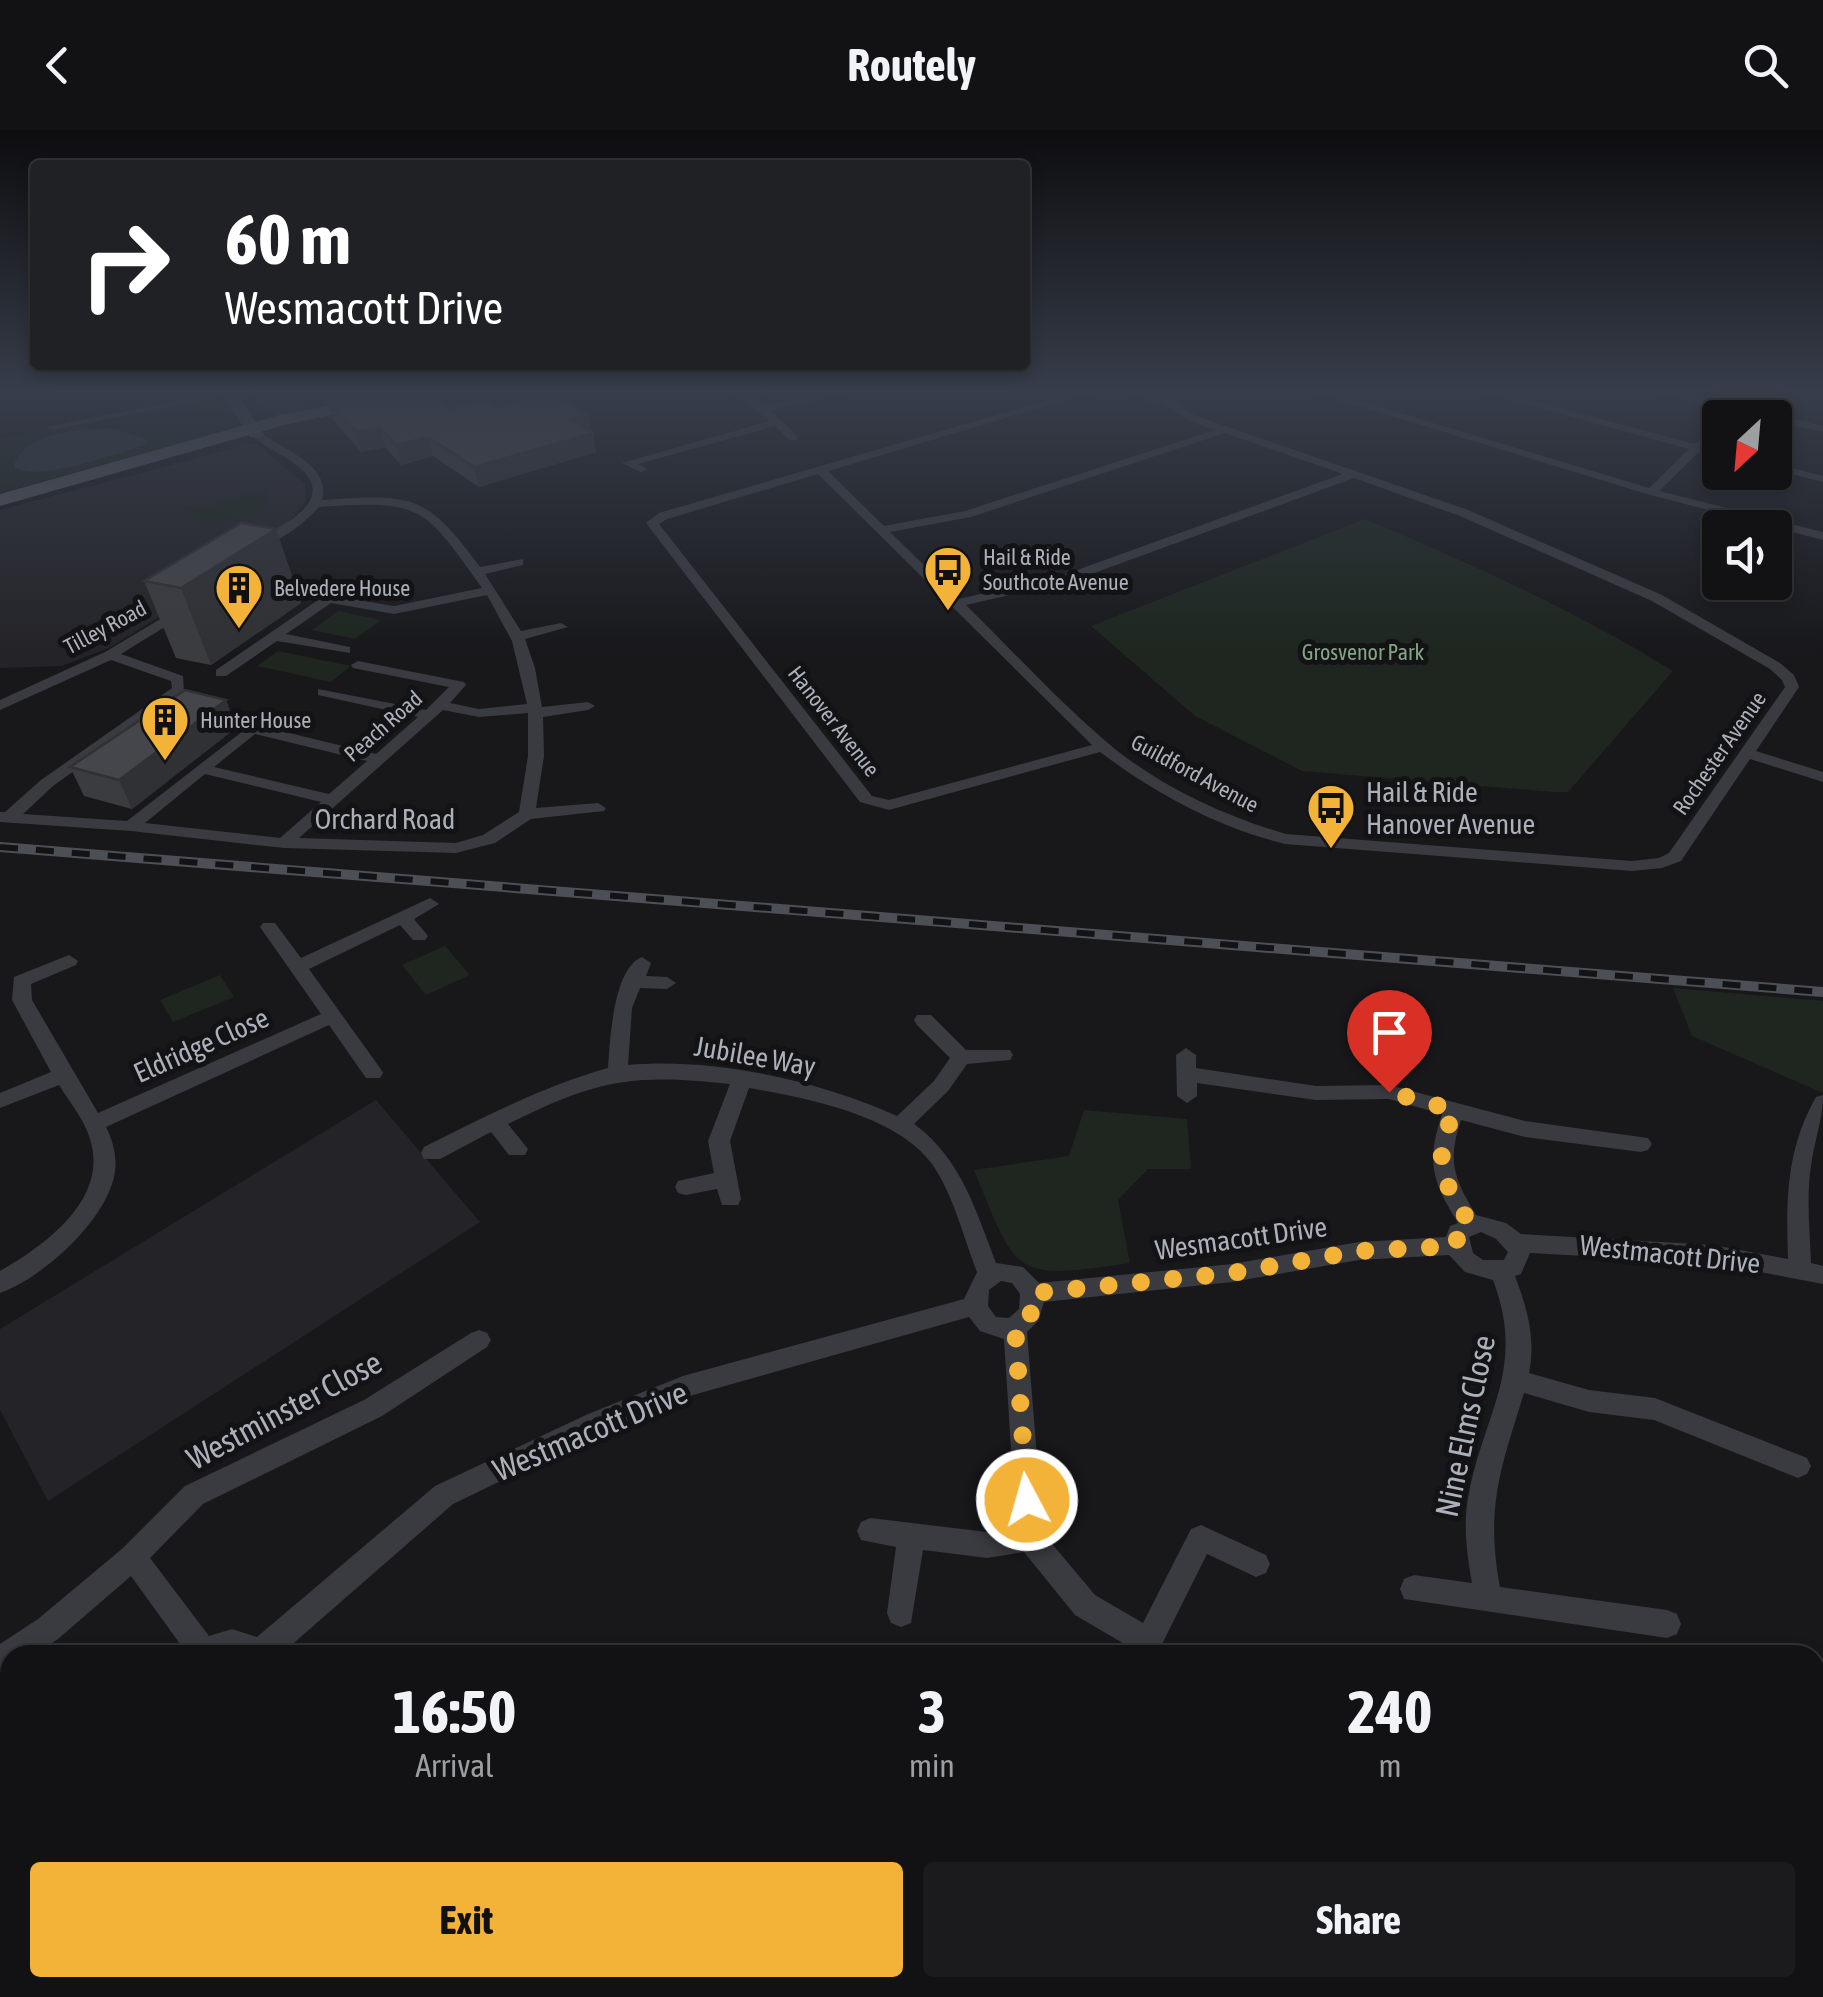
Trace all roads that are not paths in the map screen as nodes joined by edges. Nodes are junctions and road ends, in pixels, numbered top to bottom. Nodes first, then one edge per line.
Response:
1 (82, 478) edge
2 (314, 478) edge
3 (792, 478) edge
4 (828, 478) edge
5 (1077, 478) edge
6 (1343, 478) edge
7 (1361, 478) edge
8 (1605, 478) edge
9 (1666, 478) edge
10 (1651, 492) junction
11 (0, 500) edge
12 (315, 504) junction
13 (882, 530) junction
14 (1823, 536) edge
15 (248, 556) edge
16 (519, 562) dead end
17 (477, 572) junction
18 (256, 585) edge
19 (490, 590) junction
20 (328, 599) junction
21 (196, 600) edge
22 (958, 603) junction
23 (561, 627) dead end
24 (276, 636) junction
25 (518, 636) junction
26 (345, 650) dead end
27 (110, 655) junction
28 (358, 665) dead end
29 (222, 674) dead end
30 (323, 692) dead end
31 (0, 706) edge
32 (588, 706) dead end
33 (434, 710) junction
34 (536, 710) junction
35 (1103, 747) junction
36 (1747, 754) junction
37 (378, 758) junction
38 (203, 768) junction
39 (1823, 777) edge
40 (333, 800) junction
41 (598, 808) dead end
42 (527, 814) junction
43 (5, 818) edge
44 (130, 826) junction
45 (284, 844) junction
46 (1662, 864) joint
47 (430, 904) dead end
48 (403, 917) junction
49 (269, 928) dead end
50 (419, 936) dead end
51 (69, 961) dead end
52 (297, 967) junction
53 (668, 983) dead end
54 (330, 1017) junction
55 (924, 1020) dead end
56 (1003, 1054) dead end
57 (961, 1057) junction
58 (618, 1072) junction
59 (373, 1073) dead end
60 (1187, 1075) dead end
61 (63, 1076) junction
62 (742, 1079) junction
63 (0, 1101) edge
64 (1823, 1102) edge
65 (1454, 1110) junction
66 (494, 1122) junction
67 (95, 1123) junction
68 (902, 1123) junction
69 (1641, 1144) dead end
70 (518, 1149) dead end
71 (432, 1153) dead end
72 (686, 1187) dead end
73 (1470, 1224) junction
74 (1516, 1243) junction
75 (1456, 1246) junction
76 (1502, 1272) junction
77 (1812, 1272) edge
78 (990, 1276) junction
79 (0, 1284) edge
80 (1034, 1293) junction
81 (974, 1306) junction
82 (1015, 1326) junction
83 (480, 1340) dead end
84 (1517, 1380) junction
85 (1798, 1466) dead end
86 (870, 1531) dead end
87 (1030, 1538) junction
88 (911, 1539) junction
89 (133, 1558) junction
90 (1256, 1564) dead end
91 (1414, 1588) dead end
92 (1488, 1598) junction
93 (901, 1613) dead end
94 (1667, 1624) dead end
95 (24, 1645) edge
96 (198, 1645) edge
97 (270, 1645) edge
98 (1139, 1645) edge
99 (1147, 1645) edge

1 - 11 main road
2 - 12 street
3 - 35 street, Hanover Avenue
4 - 13 street, Guildford Avenue
5 - 13 street
6 - 22 street
7 - 36 street, Rochester Avenue
8 - 10 street
9 - 10 street
10 - 14 street
12 - 15 street
12 - 17 street
13 - 22 street, Guildford Avenue
16 - 17 street
17 - 19 street
18 - 20 street
19 - 20 street
19 - 25 street
20 - 24 street
21 - 27 street, Tilley Road
22 - 35 street, Guildford Avenue
23 - 25 street
24 - 26 street
24 - 29 street
25 - 34 street
27 - 31 street, Tilley Road
27 - 43 street
28 - 33 street
30 - 33 street
32 - 34 street, Peach Road
33 - 34 street, Peach Road
33 - 37 street, Peach Road
34 - 42 street
35 - 46 street, Guildford Avenue
36 - 39 street
36 - 46 street, Rochester Avenue
37 - 38 street
37 - 40 street, Peach Road
38 - 40 street
38 - 44 street
40 - 45 street, Peach Road
41 - 42 street
42 - 45 street, Orchard Road
43 - 44 street, Orchard Road
44 - 45 street, Orchard Road
47 - 48 street
48 - 50 street
48 - 52 street
49 - 52 street
51 - 61 street
52 - 54 street
53 - 58 street
54 - 59 street
54 - 67 street, Eldridge Close
55 - 57 street
56 - 57 street
57 - 68 street
58 - 62 street, Jubilee Way
58 - 66 street, Jubilee Way
60 - 65 street
61 - 63 street
61 - 67 street
62 - 68 street, Jubilee Way
62 - 72 street
64 - 77 street
65 - 69 street
65 - 73 street
66 - 70 street
66 - 71 street, Jubilee Way
67 - 79 street
68 - 78 street, Jubilee Way
73 - 74 street
73 - 75 street
74 - 76 street
74 - 77 street, Westmacott Drive
75 - 76 street
75 - 80 street, Wesmacott Drive
76 - 84 street, Nine Elms Close
78 - 80 street
78 - 81 street
80 - 82 street
81 - 82 street
81 - 97 street, Westmacott Drive
82 - 87 street
83 - 89 street, Westminster Close
84 - 85 street
84 - 92 street, Nine Elms Close
86 - 88 street
87 - 88 street
87 - 98 street
88 - 93 street
89 - 95 street, Westminster Close
89 - 96 street
90 - 99 street
91 - 92 street
92 - 94 street

